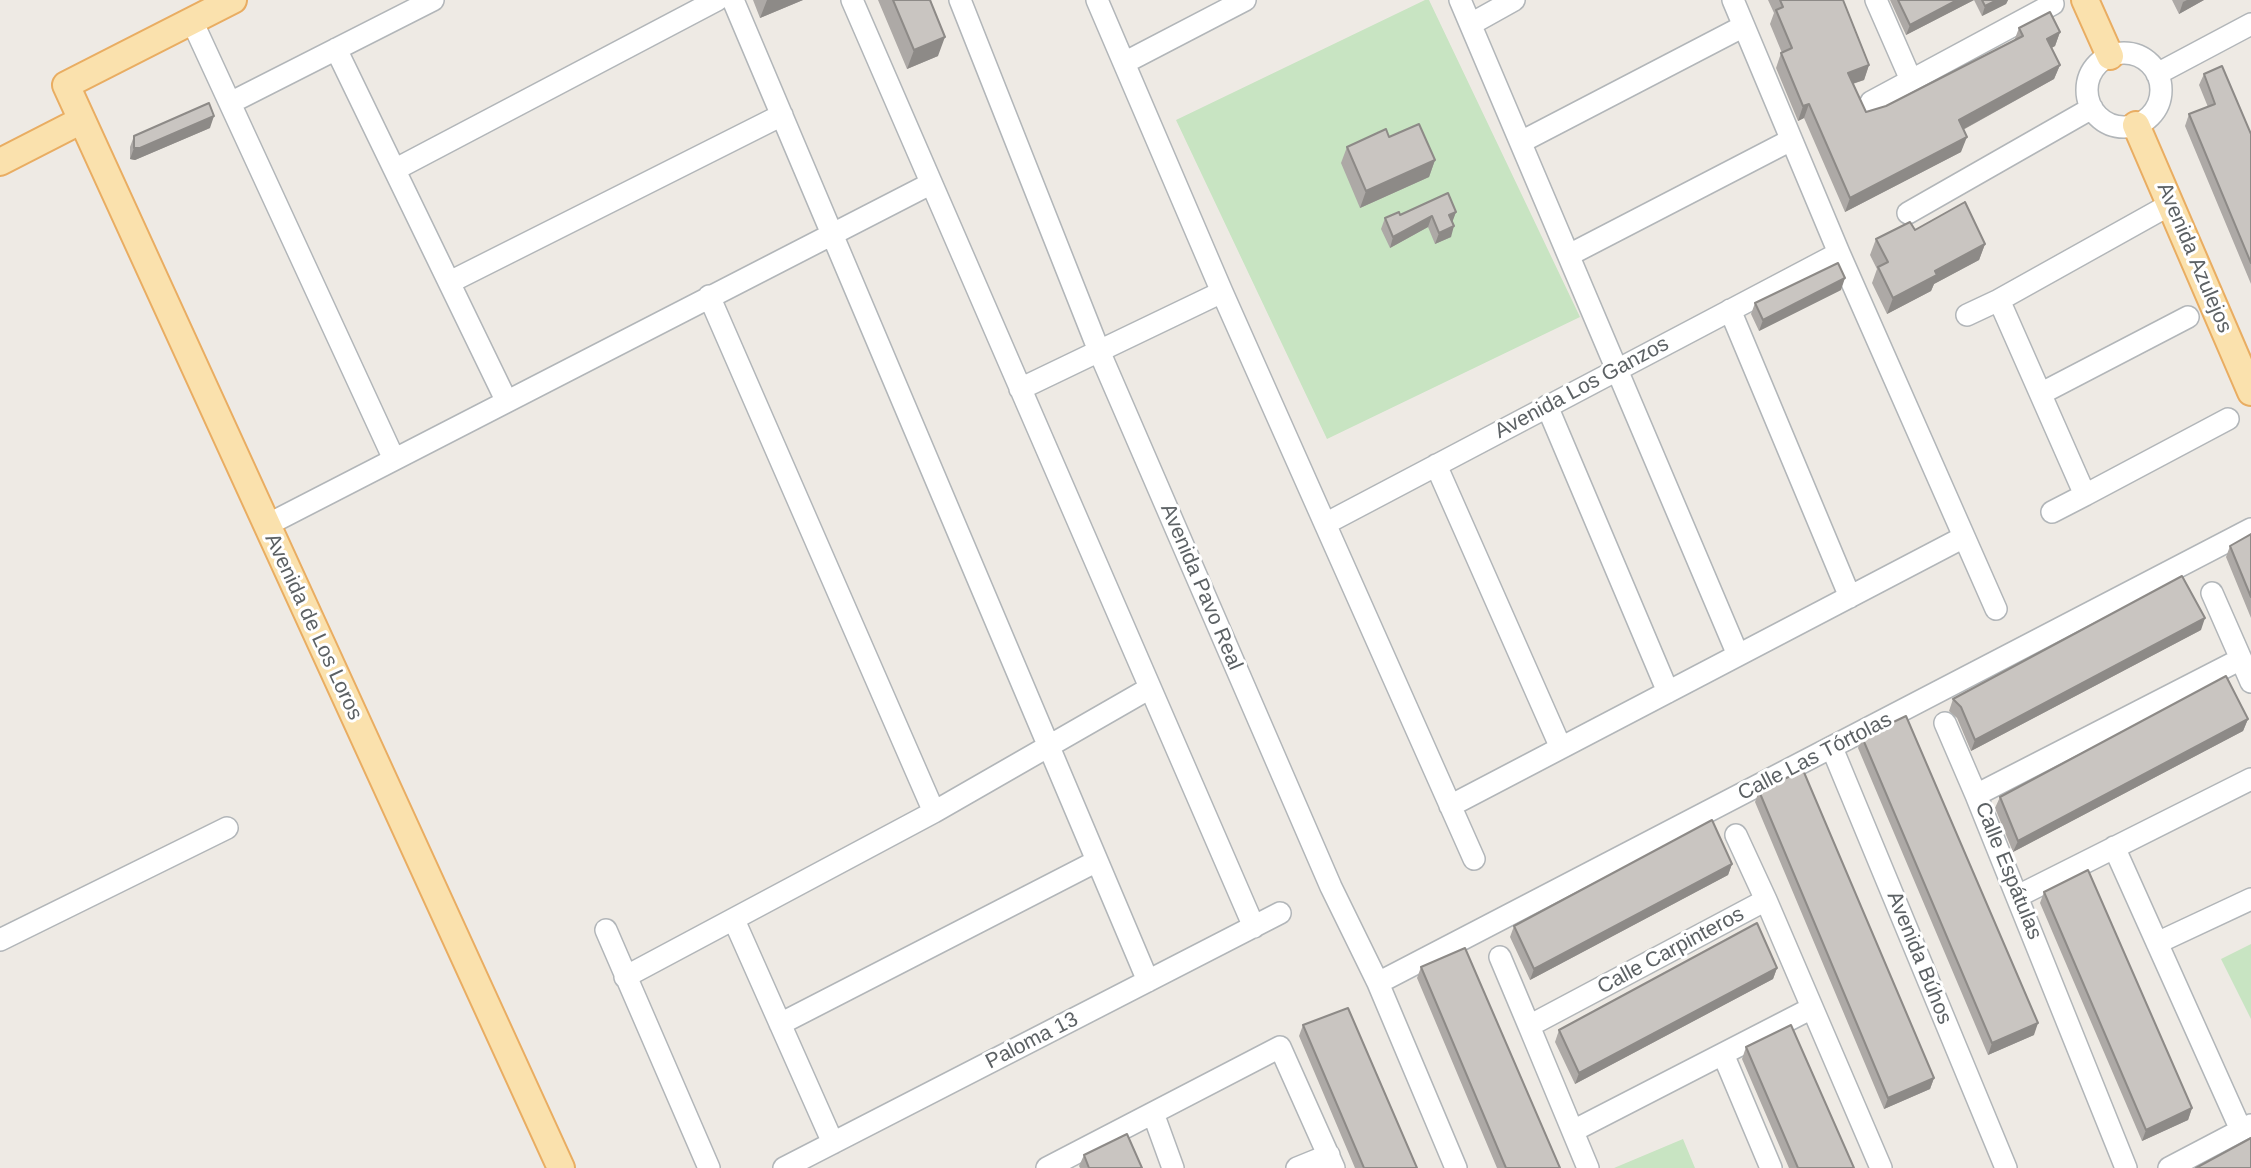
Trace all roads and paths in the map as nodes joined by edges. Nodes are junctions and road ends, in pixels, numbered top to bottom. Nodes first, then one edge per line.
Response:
1 (233, 0) edge
2 (433, 0) edge
3 (717, 0) edge
4 (733, 0) edge
5 (852, 0) edge
6 (960, 0) edge
7 (1097, 0) edge
8 (1460, 0) edge
9 (1514, 0) edge
10 (1733, 0) edge
11 (1876, 0) edge
12 (2085, 0) edge
13 (1242, 1) edge
14 (2053, 5) dead end
15 (192, 21) junction
16 (1471, 24) junction
17 (2251, 24) edge
18 (1744, 26) junction
19 (336, 49) junction
20 (2110, 56) junction
21 (1124, 63) junction
22 (2157, 74) junction
23 (1911, 80) junction
24 (1871, 102) dead end
25 (230, 103) junction
26 (2092, 108) junction
27 (782, 114) junction
28 (82, 120) junction
29 (2136, 125) junction
30 (1791, 140) junction
31 (1521, 142) junction
32 (0, 162) edge
33 (396, 169) junction
34 (930, 184) junction
35 (2171, 204) junction
36 (1908, 214) dead end
37 (830, 233) junction
38 (1839, 253) junction
39 (1569, 255) junction
40 (450, 282) junction
41 (1222, 292) junction
42 (709, 296) junction
43 (1999, 300) junction
44 (1730, 310) junction
45 (1967, 315) dead end
46 (2188, 317) dead end
47 (1099, 351) junction
48 (1617, 369) junction
49 (1020, 389) junction
50 (2251, 392) edge
51 (2042, 393) junction
52 (506, 400) junction
53 (1547, 406) junction
54 (2228, 419) dead end
55 (393, 457) junction
56 (1436, 465) junction
57 (2085, 495) junction
58 (2052, 512) dead end
59 (1325, 524) junction
60 (267, 525) junction
61 (2251, 529) edge
62 (1964, 537) junction
63 (2212, 593) dead end
64 (1850, 597) junction
65 (1996, 608) dead end
66 (1738, 655) junction
67 (2241, 659) junction
68 (2251, 682) edge
69 (1150, 688) junction
70 (1668, 692) junction
71 (1945, 723) dead end
72 (1049, 746) junction
73 (1561, 748) junction
74 (1832, 748) junction
75 (2251, 779) edge
76 (1976, 796) junction
77 (1450, 806) junction
78 (934, 812) junction
79 (227, 828) dead end
80 (1736, 835) dead end
81 (2114, 847) junction
82 (1474, 859) dead end
83 (1097, 861) junction
84 (2018, 895) junction
85 (2251, 898) edge
86 (1766, 900) junction
87 (1280, 913) dead end
88 (734, 920) junction
89 (1254, 927) junction
90 (606, 930) dead end
91 (0, 940) edge
92 (2157, 943) junction
93 (1500, 957) dead end
94 (625, 976) junction
95 (1148, 981) junction
96 (1378, 983) junction
97 (1812, 1008) junction
98 (780, 1024) junction
99 (1529, 1026) junction
100 (1723, 1054) junction
101 (1153, 1113) junction
102 (2246, 1127) edge
103 (1573, 1131) junction
104 (833, 1143) junction
105 (1332, 1161) edge
106 (1052, 1167) edge
107 (561, 1168) edge
108 (709, 1168) edge
109 (784, 1168) edge
110 (1173, 1168) edge
111 (1297, 1168) edge
112 (1456, 1168) edge
113 (1588, 1168) edge
114 (1771, 1168) edge
115 (1881, 1168) edge
116 (2006, 1168) edge
117 (2126, 1168) edge
118 (2169, 1168) edge

1 - 15 main road
2 - 19 street
3 - 33 street
4 - 27 street
5 - 34 street
6 - 47 street, Avenida Pavo Real
7 - 21 street
8 - 16 street
9 - 16 street
10 - 18 street
11 - 23 street
12 - 20 main road
13 - 21 street
14 - 23 street
15 - 25 street
15 - 28 main road, Avenida de Los Loros
16 - 31 street
17 - 22 street
18 - 30 street
18 - 31 street
19 - 25 street
19 - 33 street
20 - 22 street
20 - 26 street
21 - 41 street
22 - 29 street
23 - 24 street
25 - 55 street
26 - 29 street
26 - 36 street
27 - 37 street
27 - 40 street
28 - 32 main road
28 - 60 main road, Avenida de Los Loros
29 - 35 main road, Avenida Azulejos
30 - 38 street
30 - 39 street
31 - 39 street
33 - 40 street
34 - 37 street
34 - 49 street
35 - 43 street
35 - 50 main road, Avenida Azulejos
37 - 42 street
37 - 72 street
38 - 44 street, Avenida Los Ganzos
38 - 62 street
39 - 48 street
40 - 52 street
41 - 47 street
41 - 59 street
42 - 52 street
42 - 78 street
43 - 45 street
43 - 51 street
44 - 48 street, Avenida Los Ganzos
44 - 64 street
46 - 51 street
47 - 49 street
47 - 96 street, Avenida Pavo Real
48 - 53 street, Avenida Los Ganzos
48 - 66 street
49 - 69 street
51 - 57 street
52 - 55 street
53 - 56 street, Avenida Los Ganzos
53 - 70 street
54 - 57 street
55 - 60 street
56 - 59 street, Avenida Los Ganzos
56 - 73 street
57 - 58 street
59 - 77 street
60 - 107 main road, Avenida de Los Loros
61 - 74 street, Calle Las Tórtolas
62 - 64 street
62 - 65 street
63 - 67 street
64 - 66 street
66 - 70 street
67 - 68 street
67 - 76 street, Calle Espátulas
69 - 72 street
69 - 89 street
70 - 73 street
71 - 76 street
72 - 78 street
72 - 83 street
73 - 77 street
74 - 96 street, Calle Las Tórtolas
74 - 116 street, Avenida Búhos
75 - 81 street
76 - 84 street, Calle Espátulas
77 - 82 street
78 - 88 street
79 - 91 street
80 - 86 street
81 - 84 street
81 - 92 street
83 - 95 street
83 - 98 street
84 - 117 street, Calle Espátulas
85 - 92 street
86 - 97 street, Calle Carpinteros
86 - 99 street, Calle Carpinteros
87 - 89 street, Paloma 13
88 - 94 street
88 - 98 street
89 - 95 street, Paloma 13
90 - 94 street
92 - 102 street
93 - 99 street
94 - 108 street
95 - 104 street, Paloma 13
96 - 112 street, Avenida Pavo Real
97 - 100 street
97 - 115 street, Calle Carpinteros
98 - 104 street
99 - 103 street
100 - 103 street
100 - 114 street
101 - 105 street
101 - 106 street
101 - 110 street
102 - 118 street
103 - 113 street
104 - 109 street, Paloma 13
105 - 111 street

